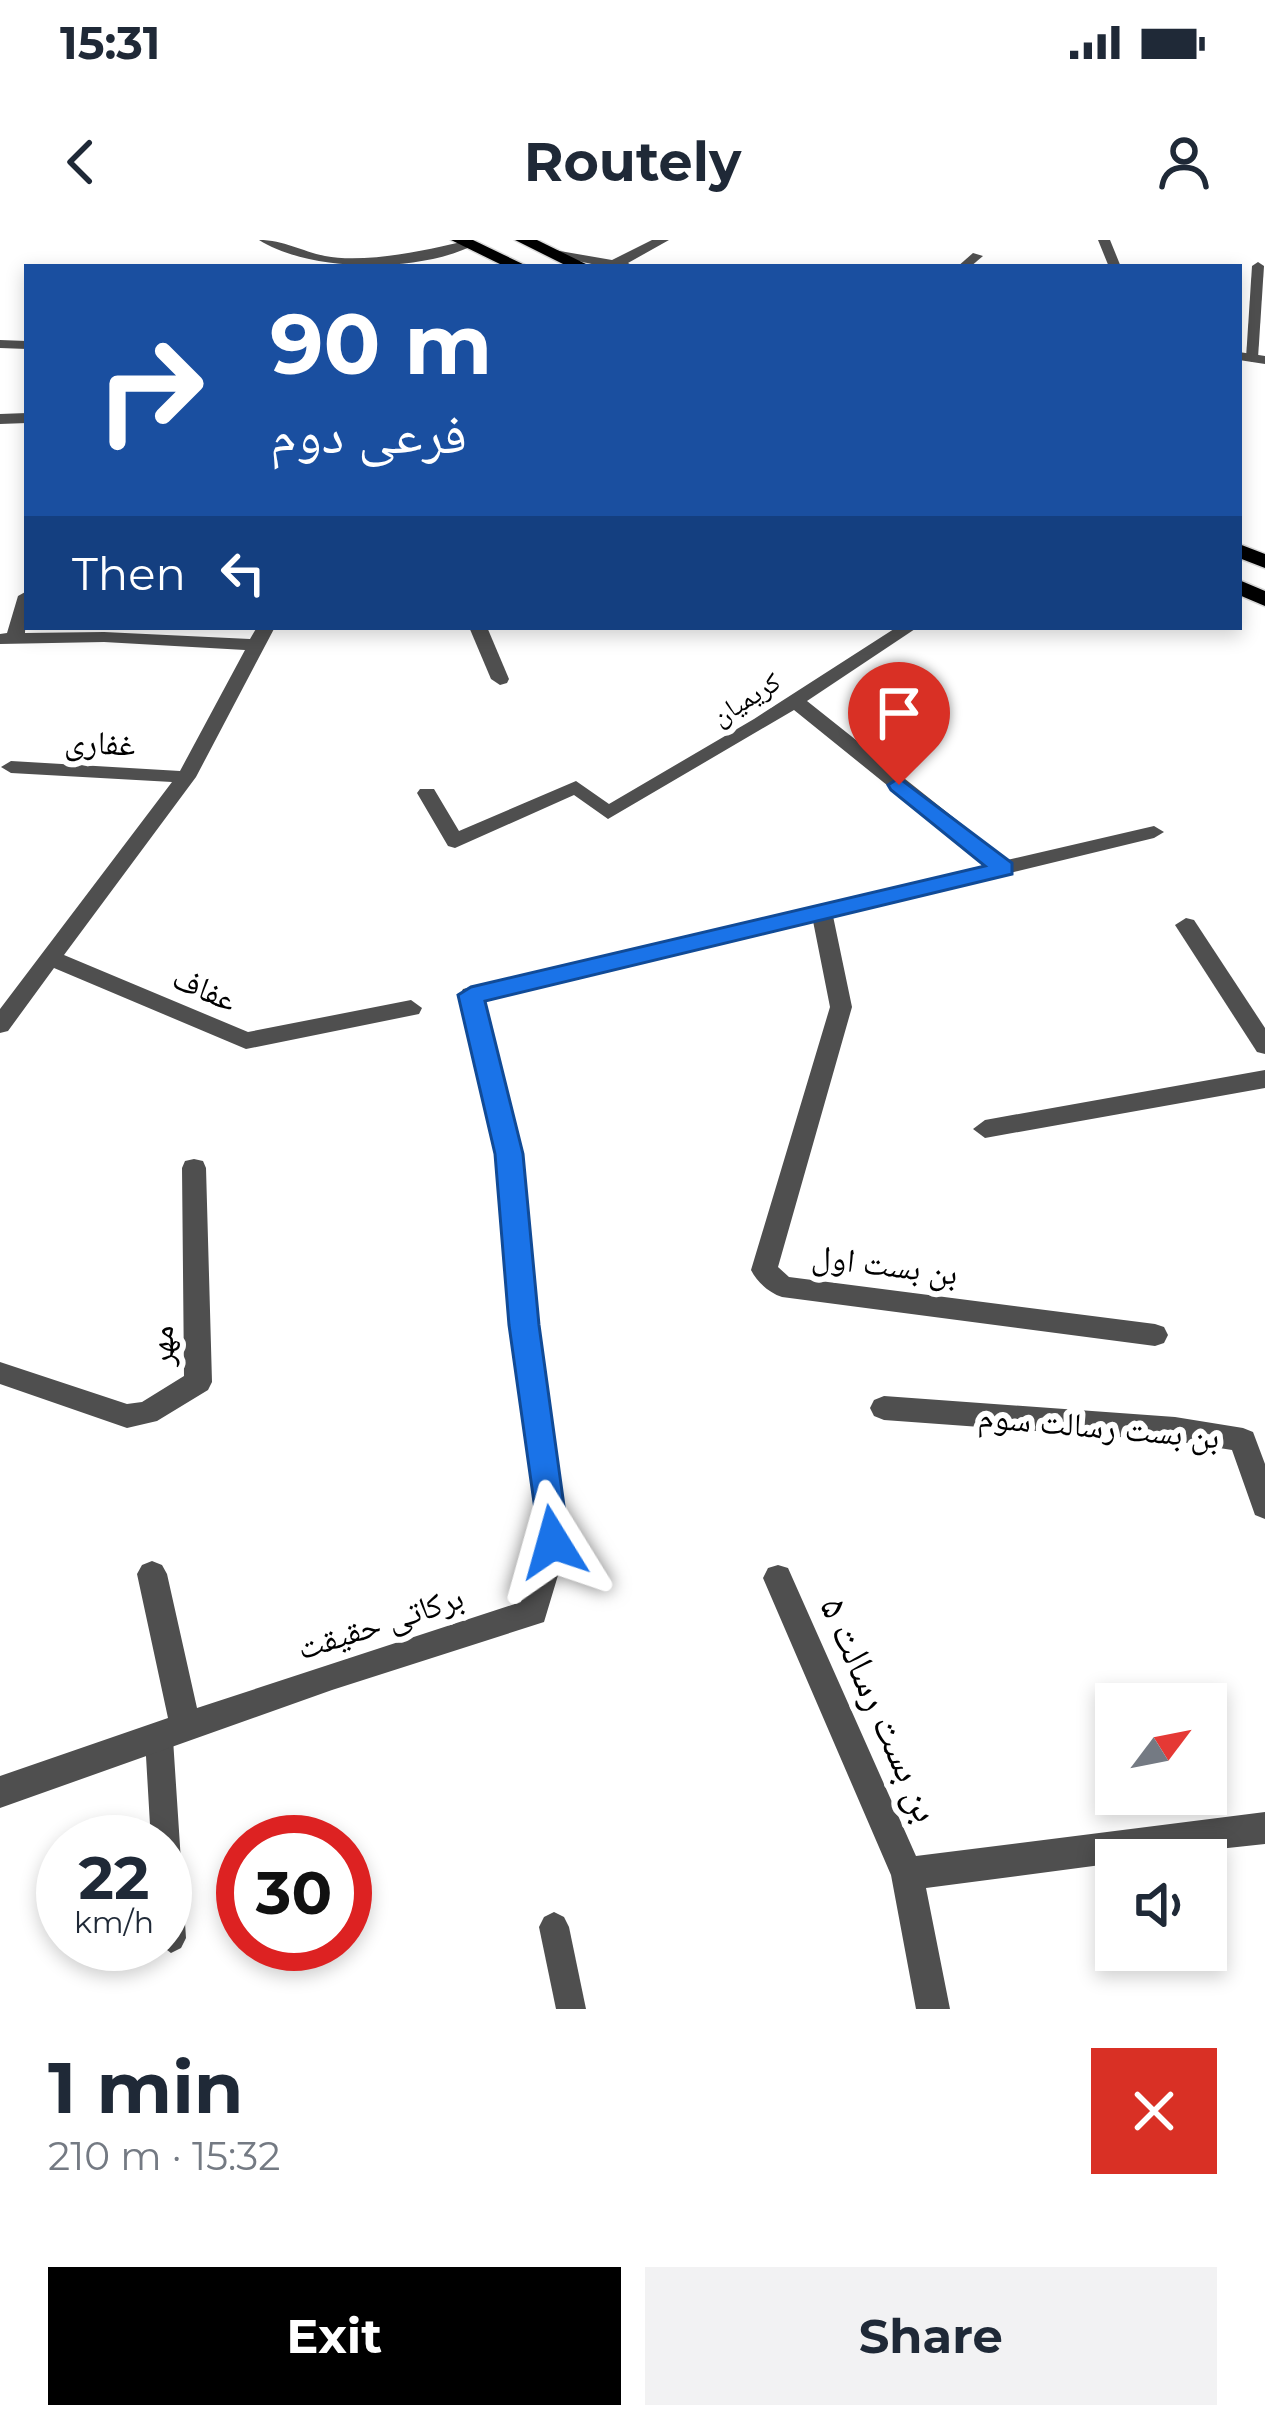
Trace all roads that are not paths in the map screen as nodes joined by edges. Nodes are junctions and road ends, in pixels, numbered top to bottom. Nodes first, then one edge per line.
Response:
1 (266, 240) edge
2 (523, 240) edge
3 (662, 240) edge
4 (464, 242) edge
5 (554, 254) junction
6 (977, 256) dead end
7 (507, 264) edge
8 (576, 264) edge
9 (615, 264) edge
10 (623, 264) edge
11 (967, 264) edge
12 (1258, 266) dead end
13 (1252, 358) edge
14 (24, 603) edge
15 (479, 630) edge
16 (904, 630) edge
17 (261, 636) edge
18 (8, 639) edge
19 (500, 679) dead end
20 (795, 701) junction
21 (11, 767) dead end
22 (186, 777) junction
23 (427, 793) dead end
24 (1154, 832) dead end
25 (1004, 869) junction
26 (822, 914) junction
27 (1186, 926) dead end
28 (51, 958) junction
29 (411, 1008) dead end
30 (0, 1025) edge
31 (1265, 1046) edge
32 (1265, 1079) edge
33 (985, 1129) dead end
34 (194, 1168) dead end
35 (1155, 1336) dead end
36 (0, 1373) edge
37 (884, 1408) dead end
38 (1265, 1506) edge
39 (152, 1574) dead end
40 (778, 1578) dead end
41 (172, 1734) junction
42 (0, 1792) edge
43 (172, 1815) edge
44 (1265, 1828) edge
45 (908, 1874) junction
46 (554, 1927) dead end
47 (572, 2009) edge
48 (933, 2009) edge

1 - 4 street
2 - 5 main road
3 - 10 street
4 - 7 main road
5 - 8 main road
5 - 9 street
6 - 11 lane
12 - 13 lane
14 - 18 street
15 - 19 street
16 - 20 street, کریمیان
17 - 18 street
17 - 22 street
20 - 23 street, کریمیان
20 - 25 street
21 - 22 street, غفاری
22 - 28 street
24 - 25 street
25 - 26 street
26 - 35 street, بن بست اول
26 - 41 street, برکاتی حقیقت
27 - 31 street
28 - 29 street, عفاف
28 - 30 street
32 - 33 street
34 - 36 street, مهر
37 - 38 street, بن بست رسالت سوم
39 - 41 street
40 - 45 street, بن بست رسالت ۵
41 - 42 street, برکاتی حقیقت
41 - 43 lane
44 - 45 street
45 - 48 street
46 - 47 lane

